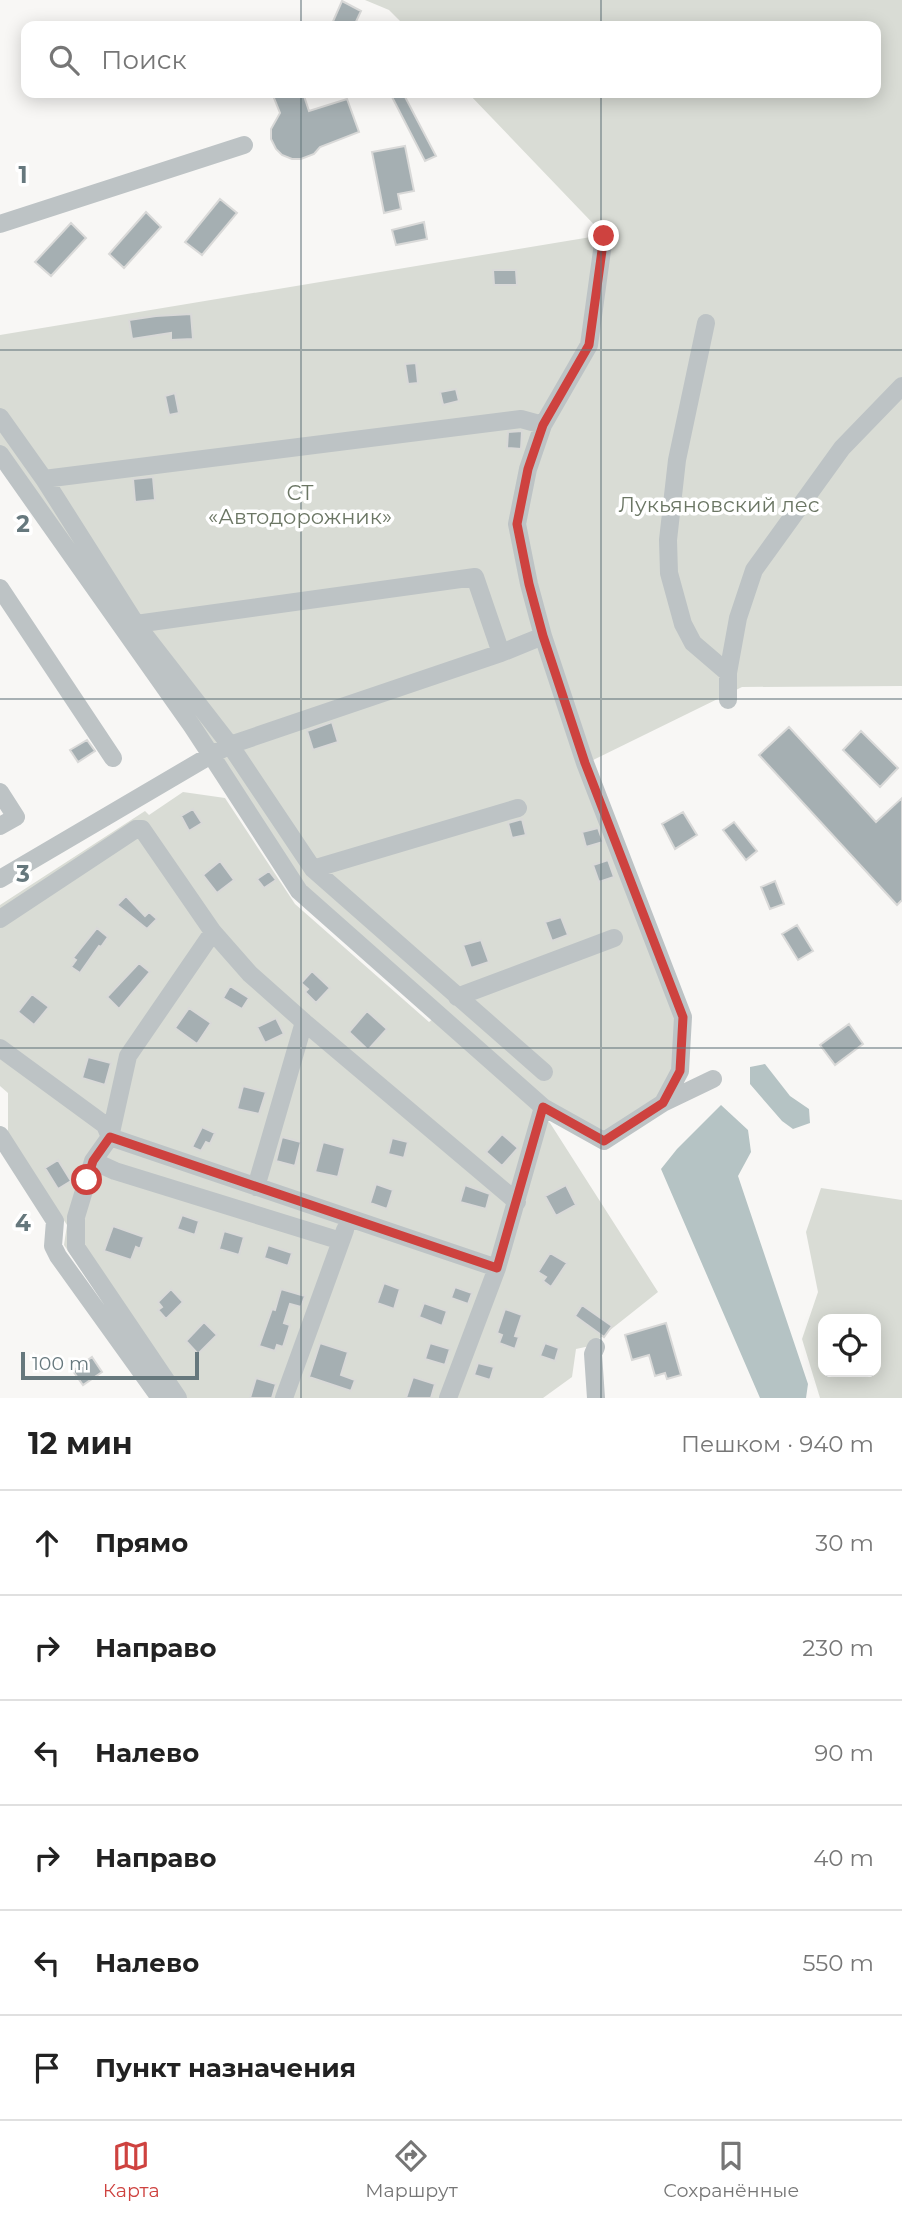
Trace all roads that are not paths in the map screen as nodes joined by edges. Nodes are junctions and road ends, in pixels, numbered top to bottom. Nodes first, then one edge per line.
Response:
1 (244, 145) dead end
2 (0, 224) edge
3 (604, 236) dead end
4 (706, 324) dead end
5 (902, 386) edge
6 (0, 417) edge
7 (543, 425) junction
8 (0, 454) edge
9 (44, 479) junction
10 (0, 588) edge
11 (136, 624) junction
12 (543, 636) junction
13 (501, 653) junction
14 (728, 673) junction
15 (728, 700) dead end
16 (230, 745) junction
17 (211, 755) junction
18 (113, 758) dead end
19 (0, 792) edge
20 (518, 808) dead end
21 (0, 826) edge
22 (313, 869) junction
23 (0, 879) edge
24 (0, 919) edge
25 (213, 932) junction
26 (614, 938) dead end
27 (457, 997) junction
28 (304, 1022) junction
29 (0, 1048) edge
30 (544, 1072) dead end
31 (713, 1079) dead end
32 (663, 1103) junction
33 (543, 1107) junction
34 (0, 1135) edge
35 (110, 1137) junction
36 (93, 1161) junction
37 (256, 1187) junction
38 (517, 1202) junction
39 (349, 1218) junction
40 (341, 1241) junction
41 (497, 1268) junction
42 (596, 1347) dead end
43 (160, 1398) edge
44 (178, 1398) edge
45 (284, 1398) edge
46 (448, 1398) edge
47 (596, 1398) edge

1 - 2 street
3 - 7 street
4 - 14 street
5 - 14 street
6 - 9 street
7 - 9 street
7 - 12 street
8 - 17 street
9 - 11 street
10 - 18 street
11 - 13 street
11 - 16 street
12 - 13 street
12 - 32 street
13 - 16 street
14 - 15 street
16 - 17 street
16 - 22 street
17 - 23 street
17 - 33 street
19 - 21 street
20 - 22 street
22 - 27 street
24 - 25 street
25 - 28 street
25 - 35 street
26 - 27 street
27 - 30 street
28 - 37 street
28 - 38 street
29 - 35 street
31 - 32 street
32 - 33 street
33 - 38 street
34 - 43 street
35 - 36 street
35 - 37 street
36 - 40 street
36 - 44 street
37 - 39 street
38 - 41 street
39 - 40 street
39 - 41 street
40 - 45 street
41 - 46 street
42 - 47 street

